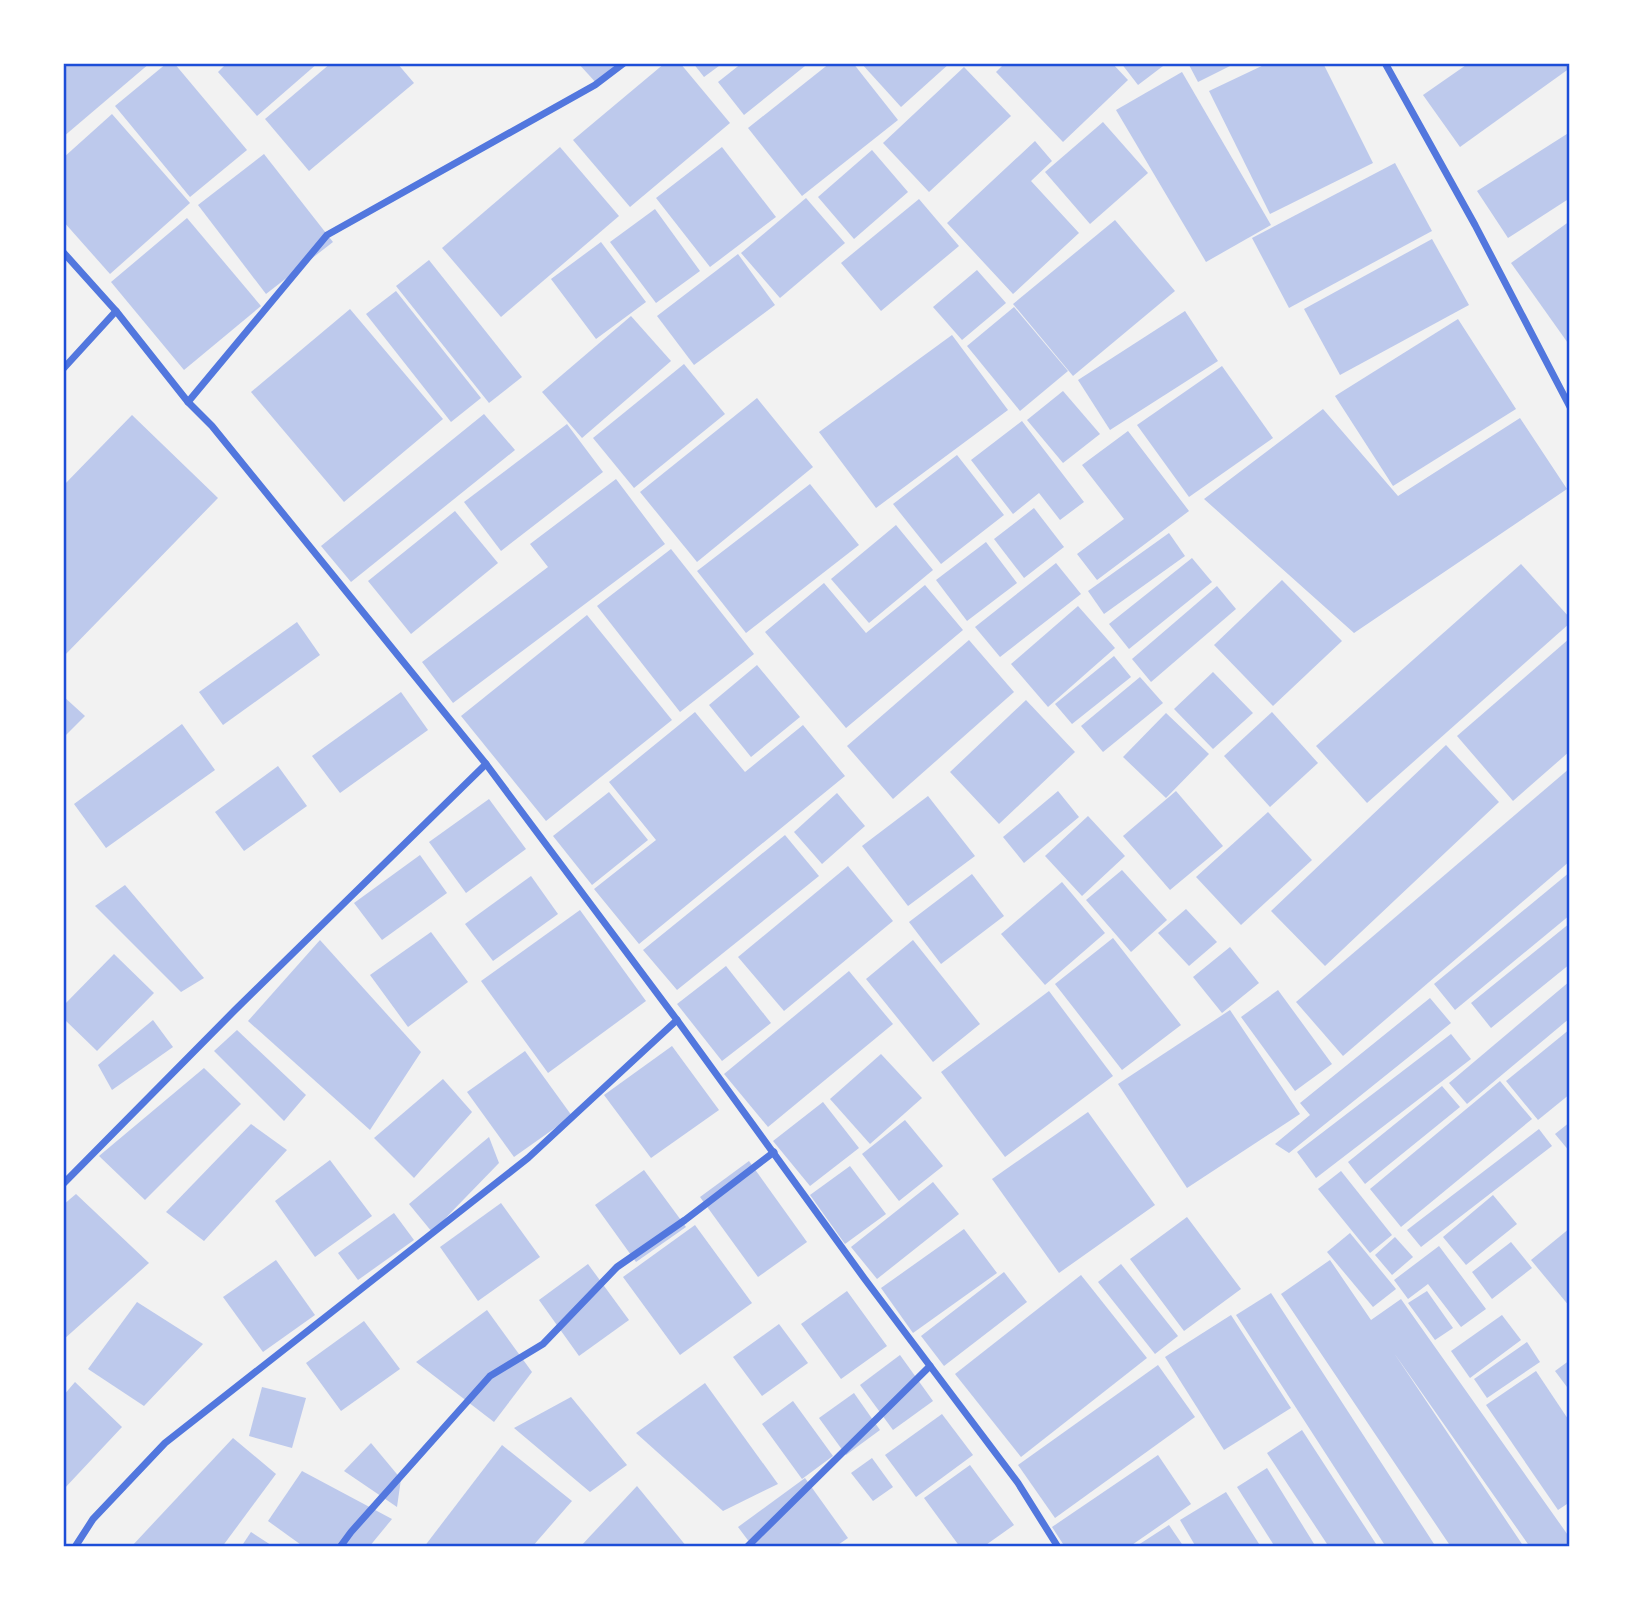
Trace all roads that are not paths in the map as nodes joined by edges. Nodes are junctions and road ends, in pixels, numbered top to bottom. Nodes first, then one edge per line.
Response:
1 (624, 63) edge
2 (1385, 63) edge
3 (63, 252) edge
4 (116, 311) junction
5 (63, 369) edge
6 (188, 402) junction
7 (1570, 407) edge
8 (486, 764) junction
9 (677, 1020) junction
10 (774, 1152) junction
11 (63, 1184) edge
12 (930, 1366) junction
13 (75, 1547) edge
14 (340, 1547) edge
15 (747, 1547) edge
16 (1058, 1547) edge

1 - 6 street
2 - 7 street
3 - 4 street
4 - 5 street
4 - 6 street
6 - 8 street
8 - 9 street
8 - 11 street
9 - 10 street
9 - 13 street
10 - 12 street
10 - 14 street
12 - 15 street
12 - 16 street

